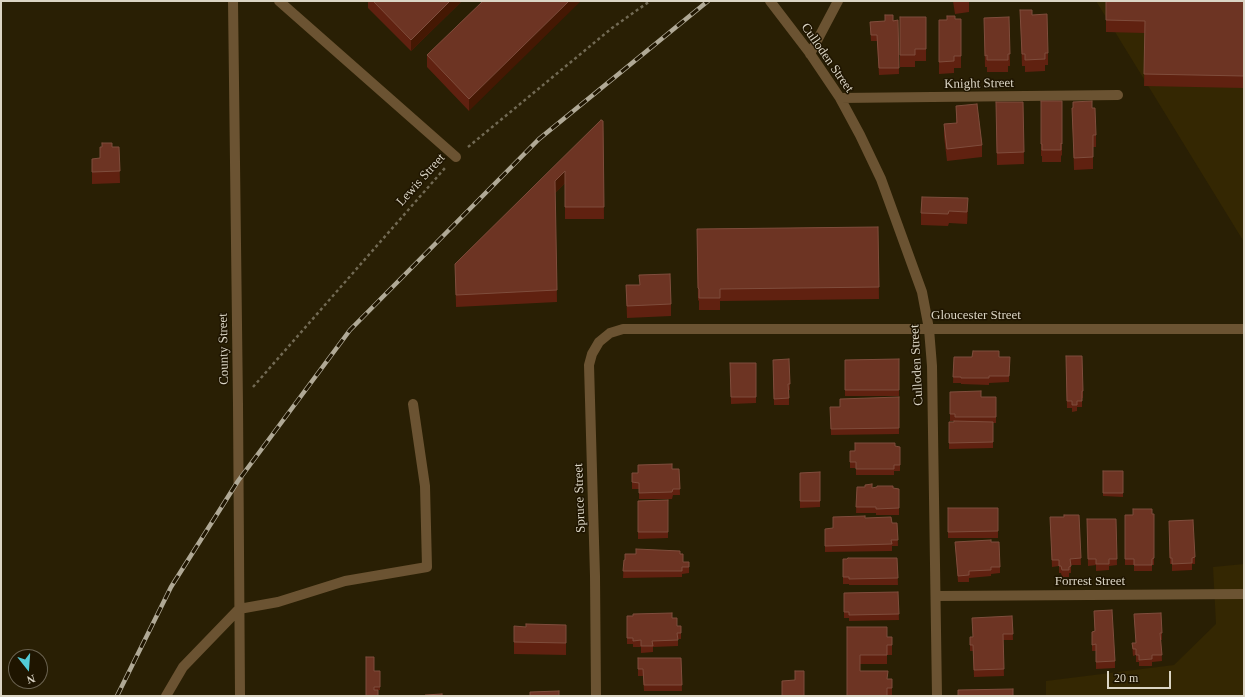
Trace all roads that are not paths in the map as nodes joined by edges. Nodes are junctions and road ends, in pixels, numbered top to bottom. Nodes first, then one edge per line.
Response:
1 (233, 1) edge
2 (279, 1) edge
3 (770, 1) edge
4 (838, 1) edge
5 (810, 54) junction
6 (1118, 95) dead end
7 (840, 98) junction
8 (456, 157) road end
9 (636, 329) joint
10 (929, 329) junction
11 (1244, 329) edge
12 (413, 404) dead end
13 (1244, 594) edge
14 (936, 596) junction
15 (239, 609) junction
16 (166, 696) edge
17 (240, 696) edge
18 (596, 696) edge
19 (937, 696) edge

1 - 15 street, County Street
2 - 8 street
3 - 5 street, Culloden Street
4 - 5 street
5 - 7 street, Culloden Street
6 - 7 street, Knight Street
7 - 10 street, Culloden Street
9 - 10 street, Gloucester Street
9 - 18 street, Spruce Street
10 - 11 street, Gloucester Street
10 - 14 street, Culloden Street
12 - 15 street
13 - 14 street, Forrest Street
14 - 19 street, Culloden Street
15 - 16 street
15 - 17 street, County Street

